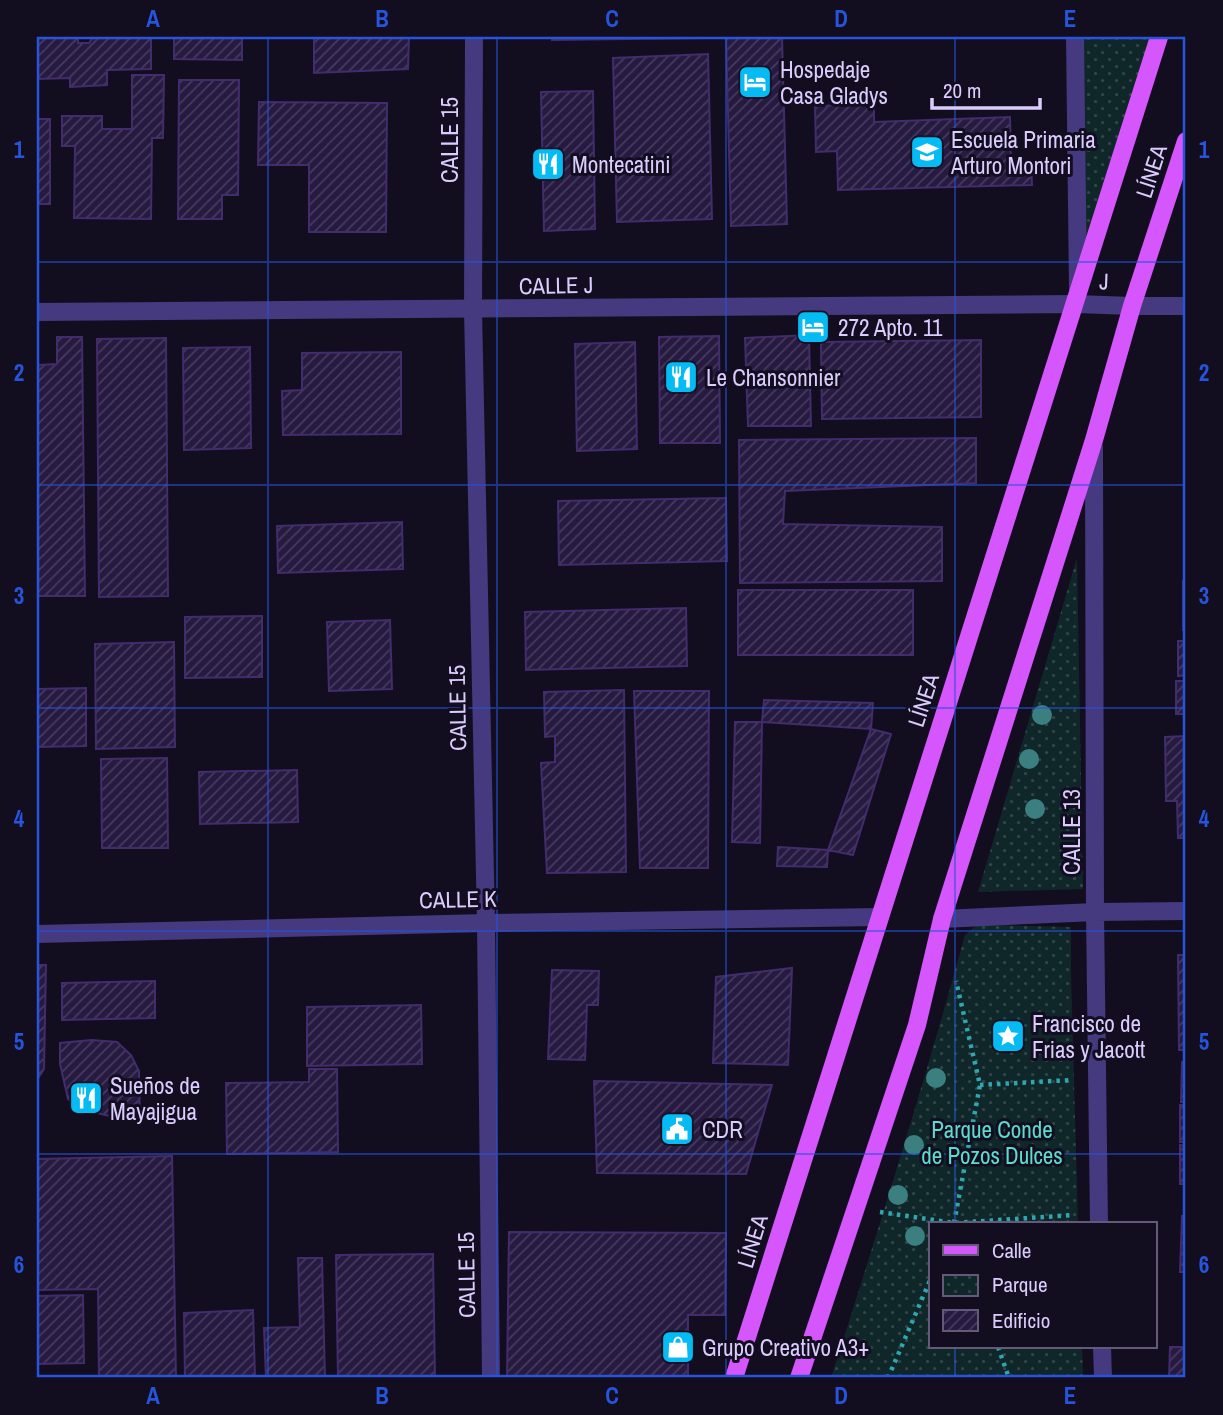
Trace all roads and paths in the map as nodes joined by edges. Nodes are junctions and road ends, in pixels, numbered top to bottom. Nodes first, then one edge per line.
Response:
1 (474, 37) edge
2 (1074, 37) edge
3 (1159, 37) edge
4 (1186, 141) edge
5 (1077, 299) junction
6 (1132, 306) junction
7 (1186, 306) edge
8 (473, 310) junction
9 (37, 312) edge
10 (1094, 440) junction
11 (1186, 911) edge
12 (1096, 912) junction
13 (880, 916) junction
14 (942, 919) junction
15 (486, 923) junction
16 (37, 934) edge
17 (954, 970) dead end
18 (1097, 1079) junction
19 (980, 1085) junction
20 (856, 1208) junction
21 (1099, 1218) edge
22 (942, 1222) edge
23 (954, 1222) edge
24 (1002, 1222) edge
25 (929, 1283) edge
26 (998, 1348) edge
27 (1102, 1348) edge
28 (491, 1378) edge
29 (734, 1378) edge
30 (799, 1378) edge
31 (888, 1378) edge
32 (1009, 1378) edge
33 (1103, 1378) edge

1 - 8 street, CALLE 15
2 - 5 street
3 - 5 main road, LÍNEA
4 - 6 main road, LÍNEA
5 - 6 street, J
5 - 8 street, CALLE J
5 - 13 main road, LÍNEA
6 - 7 street
6 - 10 main road, LÍNEA
8 - 9 street, CALLE J
8 - 15 street, CALLE 15
10 - 12 street, CALLE 13
10 - 14 main road, LÍNEA
11 - 12 street
12 - 14 street
12 - 18 street, CALLE 13
13 - 15 street, CALLE K
13 - 29 main road, LÍNEA
14 - 20 main road, LÍNEA
15 - 16 street, CALLE K
15 - 28 street, CALLE 15
17 - 19 path
18 - 19 path
18 - 21 street, CALLE 13
19 - 23 path
20 - 22 path
20 - 30 main road, LÍNEA
21 - 24 path
25 - 31 path
26 - 32 path
27 - 33 street

